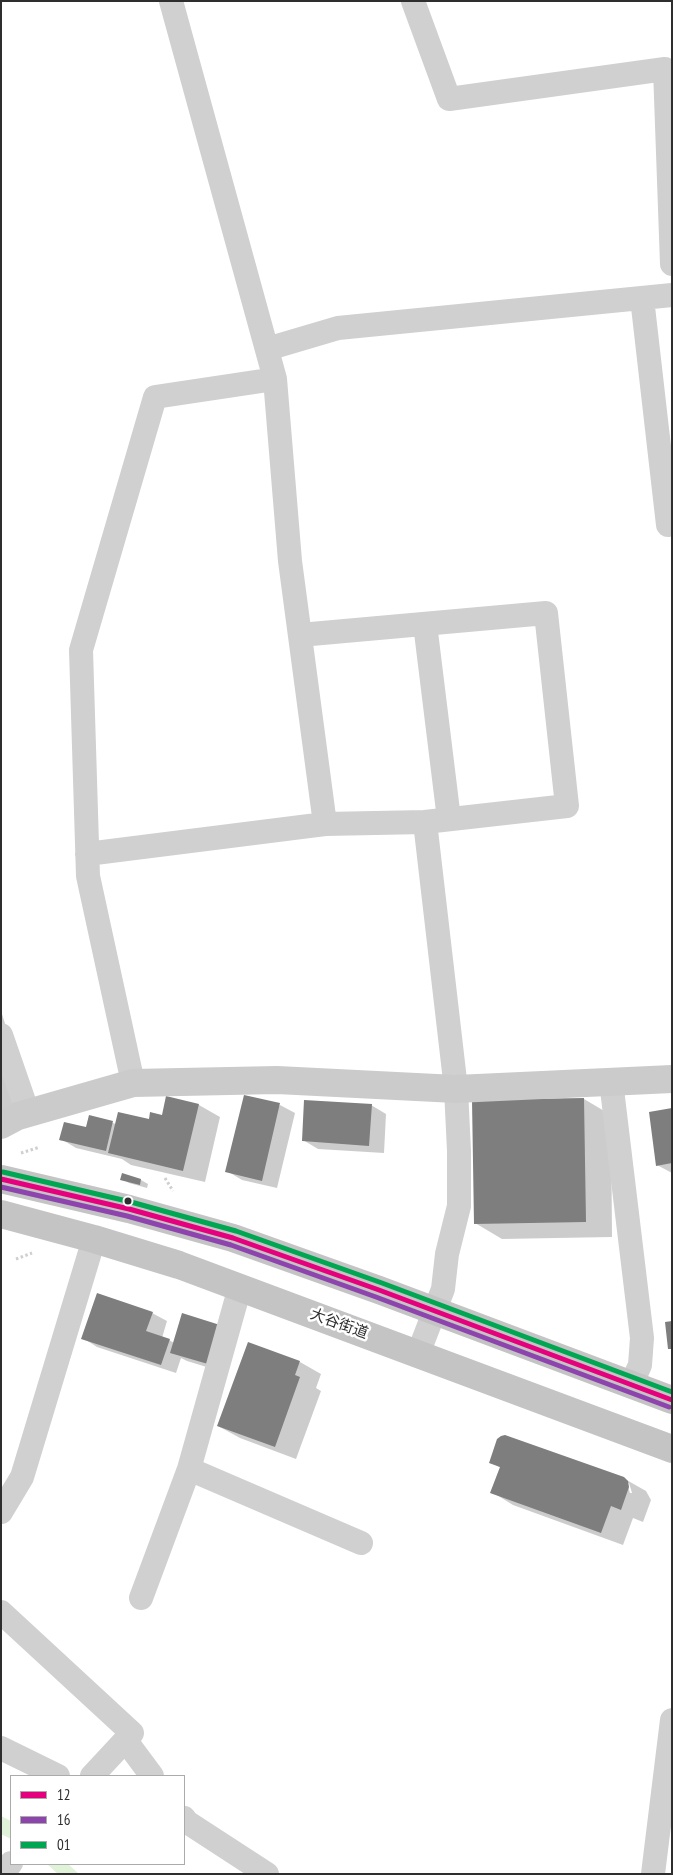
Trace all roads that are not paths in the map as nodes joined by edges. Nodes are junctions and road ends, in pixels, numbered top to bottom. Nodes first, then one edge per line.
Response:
1 (171, 1) edge
2 (413, 1) edge
3 (672, 264) edge
4 (672, 295) edge
5 (642, 298) junction
6 (266, 349) junction
7 (274, 378) junction
8 (668, 525) dead end
9 (425, 624) junction
10 (300, 634) junction
11 (449, 819) junction
12 (425, 822) junction
13 (324, 824) junction
14 (87, 854) junction
15 (1, 1035) edge
16 (672, 1079) edge
17 (611, 1081) junction
18 (132, 1083) junction
19 (456, 1089) junction
20 (28, 1113) junction
21 (1, 1126) edge
22 (1, 1179) edge
23 (1, 1214) edge
24 (94, 1239) junction
25 (240, 1287) junction
26 (434, 1311) junction
27 (418, 1354) junction
28 (632, 1385) junction
29 (672, 1400) edge
30 (672, 1449) edge
31 (189, 1469) junction
32 (1, 1512) edge
33 (361, 1543) dead end
34 (141, 1598) dead end
35 (1, 1612) edge
36 (672, 1720) edge
37 (126, 1741) junction
38 (1, 1748) edge
39 (56, 1775) edge
40 (93, 1775) edge
41 (151, 1775) edge
42 (185, 1819) edge
43 (267, 1874) edge
44 (653, 1874) edge

1 - 6 street
2 - 3 street
4 - 5 street
5 - 6 street
5 - 8 street
6 - 7 street
7 - 10 street
7 - 14 street
9 - 10 street
9 - 11 street
9 - 11 street
10 - 13 street
11 - 12 street
12 - 13 street
12 - 19 street
13 - 14 street
14 - 18 street
15 - 20 street
16 - 17 street
17 - 19 street
17 - 28 street
18 - 19 street
18 - 20 street
19 - 26 street
20 - 21 street
22 - 26 main road
23 - 24 main road, 大谷街道
24 - 25 main road, 大谷街道
24 - 32 street
25 - 27 main road, 大谷街道
25 - 31 street
26 - 27 street
26 - 28 main road
27 - 30 main road, 大谷街道
28 - 29 main road
31 - 33 street
31 - 34 street
35 - 37 street
36 - 44 street
37 - 40 street
37 - 41 street
38 - 39 street
42 - 43 street

